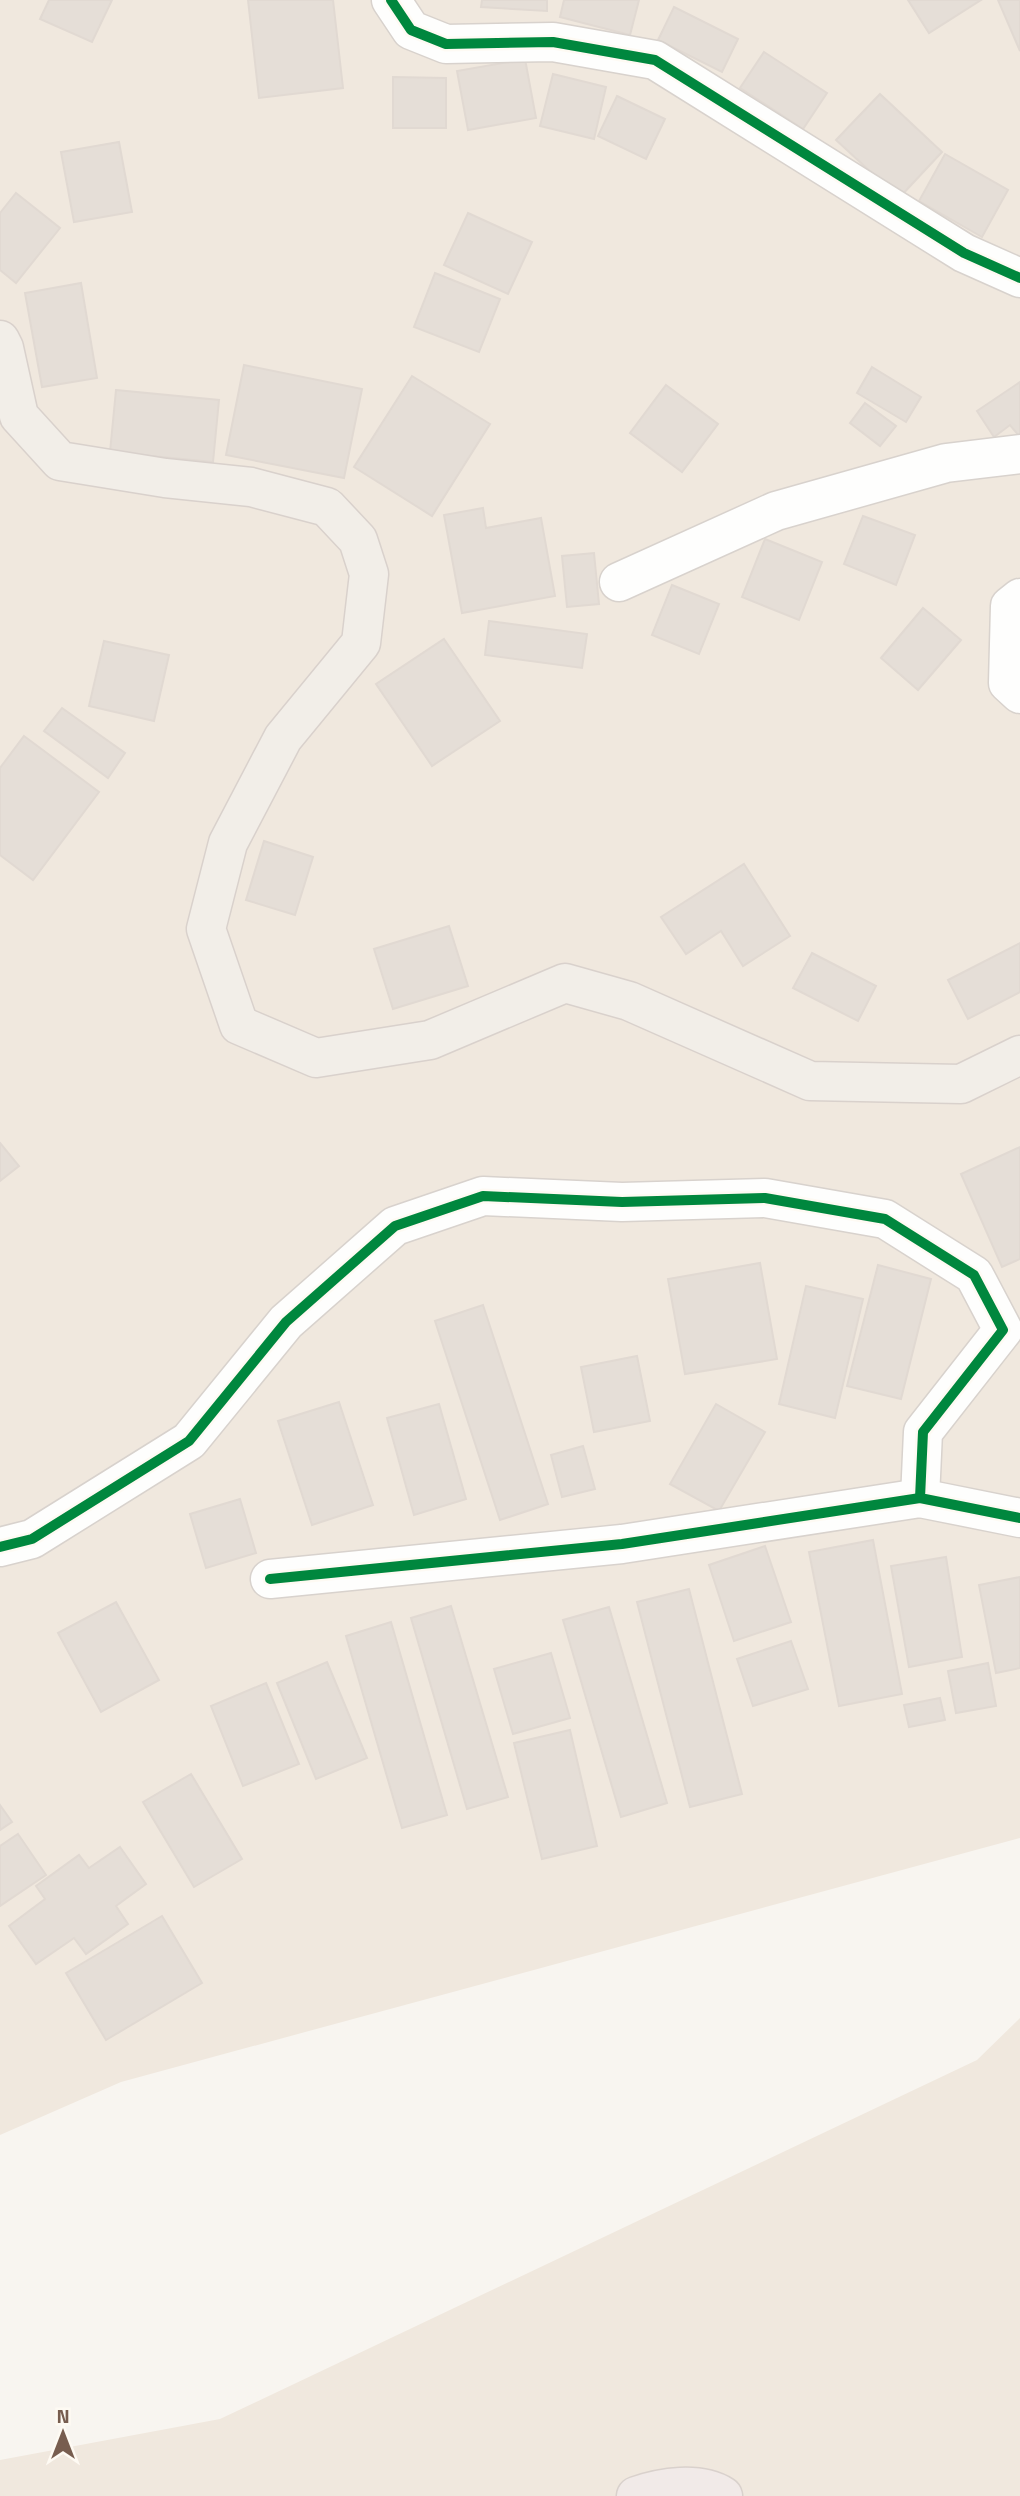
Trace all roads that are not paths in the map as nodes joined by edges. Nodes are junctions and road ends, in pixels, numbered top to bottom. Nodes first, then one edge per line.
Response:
1 (391, 0) edge
2 (1020, 278) edge
3 (0, 340) edge
4 (1020, 454) edge
5 (619, 582) dead end
6 (1020, 598) edge
7 (1020, 694) edge
8 (1020, 1055) edge
9 (920, 1498) junction
10 (1020, 1518) edge
11 (0, 1548) edge
12 (270, 1579) dead end
13 (636, 2496) edge
14 (723, 2496) edge

1 - 2 street
3 - 8 main road
4 - 5 street
6 - 7 street
9 - 10 street
9 - 11 street
9 - 12 street
13 - 14 highway

